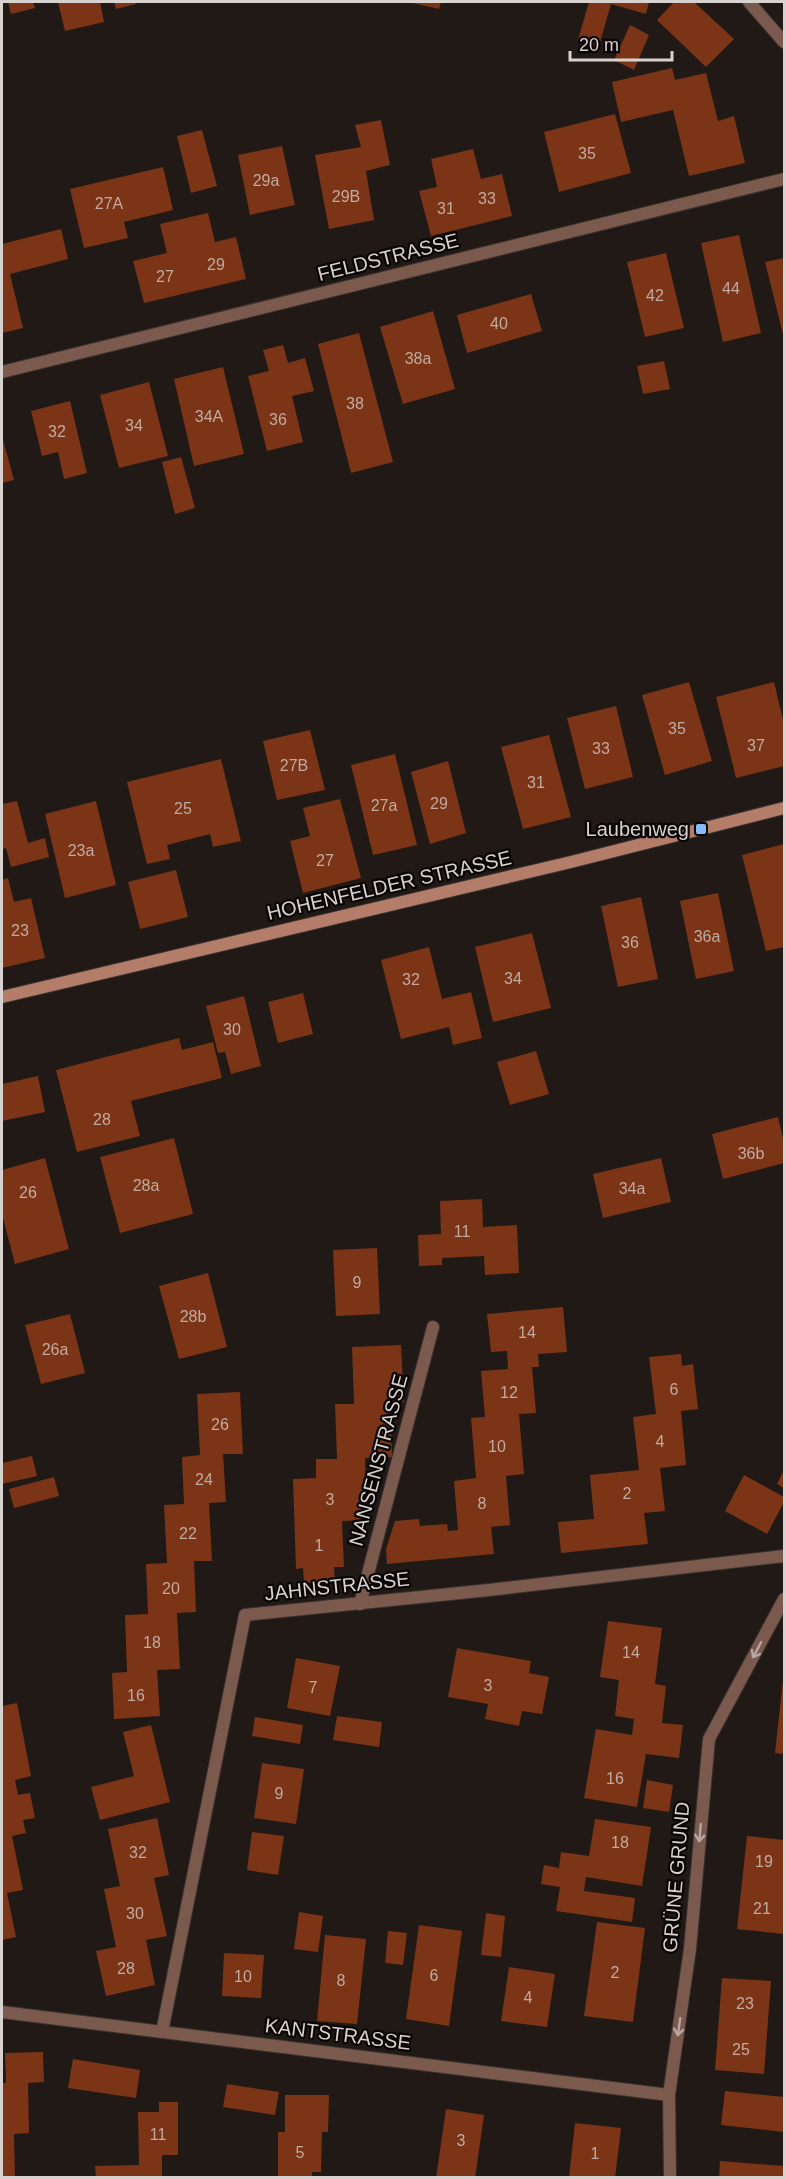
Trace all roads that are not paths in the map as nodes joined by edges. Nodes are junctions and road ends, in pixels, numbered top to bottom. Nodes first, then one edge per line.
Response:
1 (749, 2) edge
2 (784, 42) edge
3 (784, 179) edge
4 (2, 372) edge
5 (784, 808) edge
6 (2, 997) edge
7 (433, 1327) dead end
8 (784, 1556) edge
9 (784, 1599) edge
10 (360, 1604) junction
11 (2, 2012) edge
12 (162, 2032) junction
13 (669, 2095) junction
14 (670, 2178) edge

1 - 2 street
3 - 4 street, FELDSTRASSE
5 - 6 street, HOHENFELDER STRASSE
7 - 10 street, NANSENSTRASSE
8 - 10 street, JAHNSTRASSE
9 -> 13 street, GRÜNE GRUND
10 - 12 street, JAHNSTRASSE
11 - 12 street, KANTSTRASSE
12 - 13 street, KANTSTRASSE
13 - 14 street, GRÜNE GRUND

